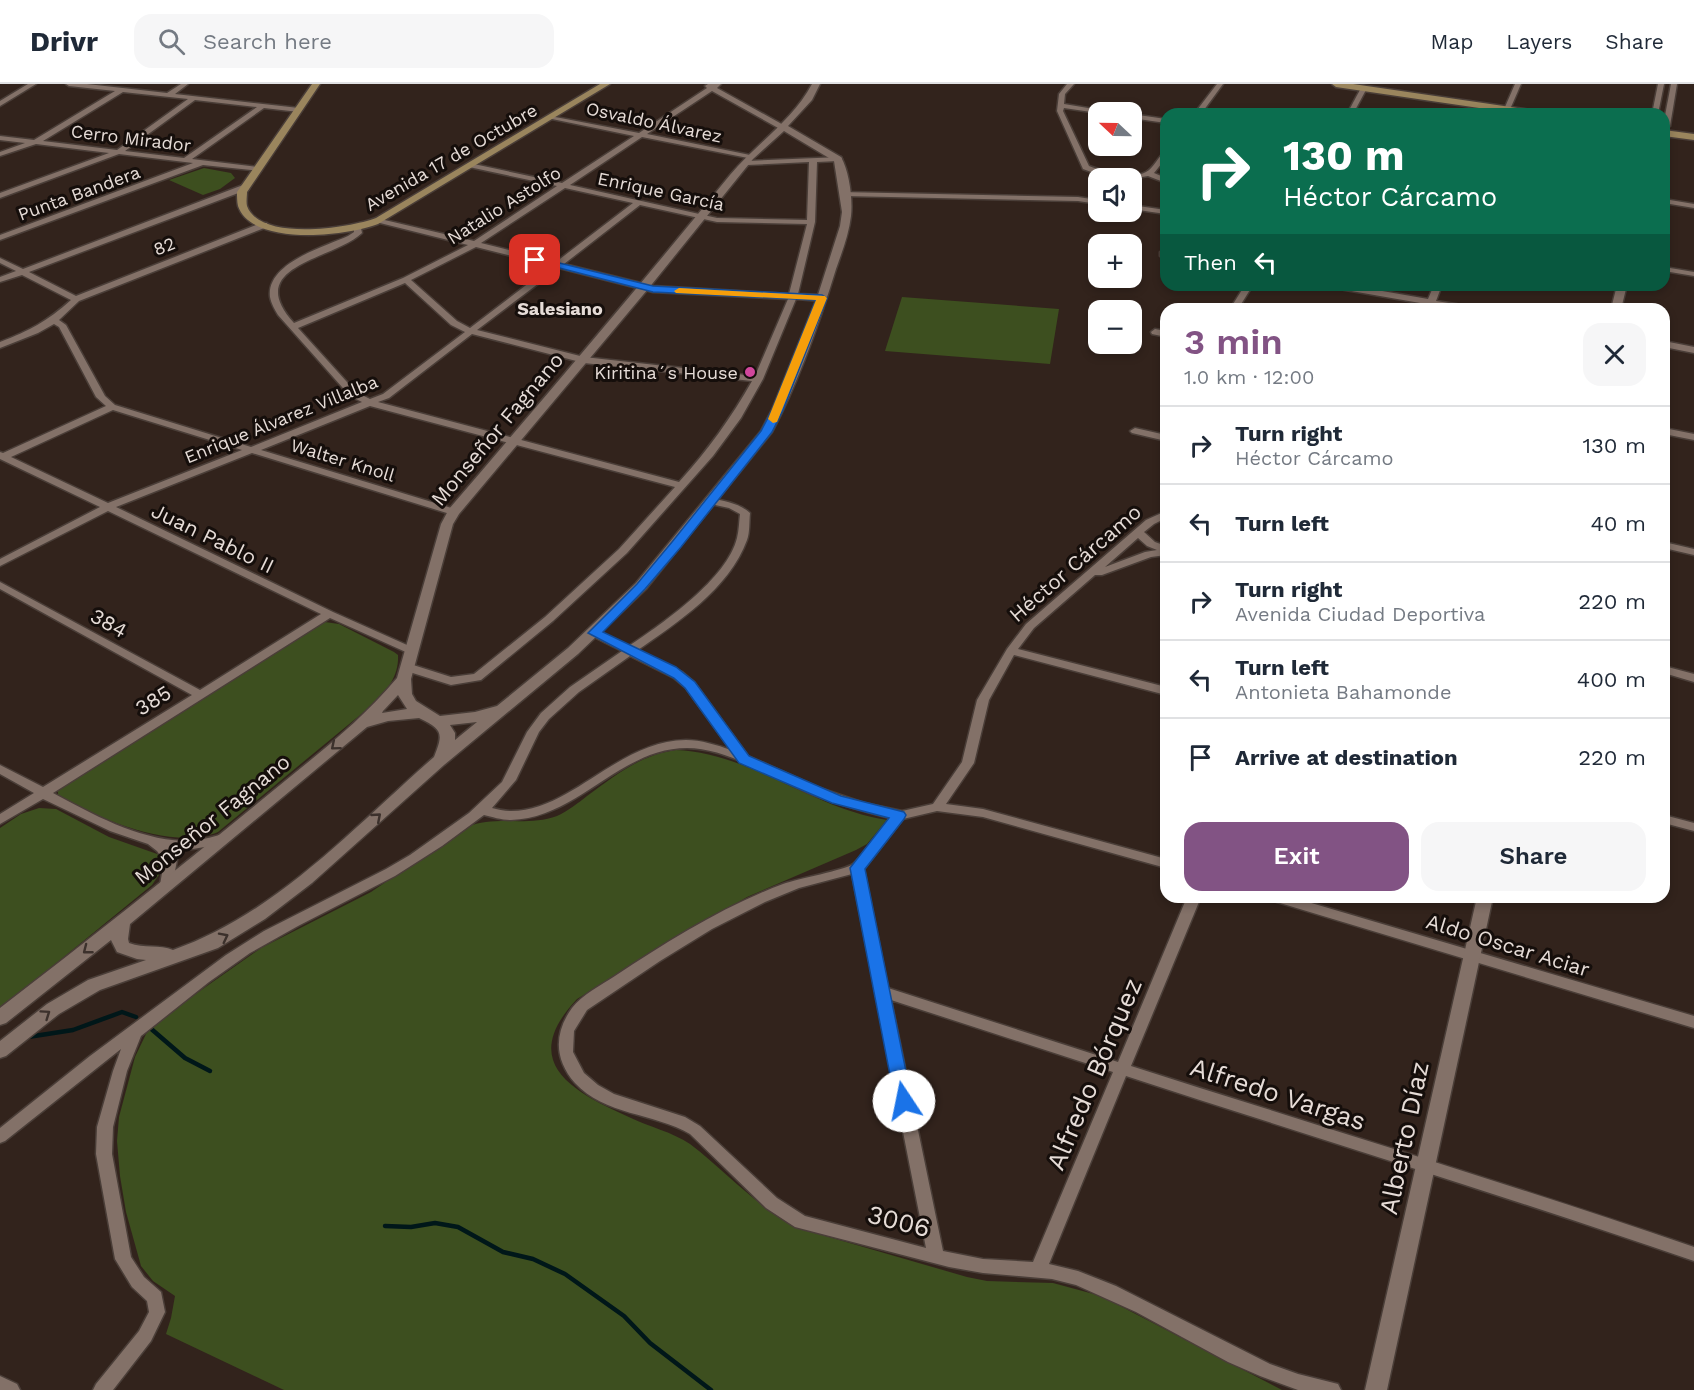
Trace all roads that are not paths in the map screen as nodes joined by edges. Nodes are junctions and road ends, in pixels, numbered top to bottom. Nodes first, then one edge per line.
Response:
1 (33, 84) edge
2 (69, 84) edge
3 (185, 84) edge
4 (316, 84) edge
5 (606, 84) edge
6 (816, 84) edge
7 (1071, 84) edge
8 (1220, 84) edge
9 (1336, 84) edge
10 (1518, 84) edge
11 (1661, 84) edge
12 (1674, 84) edge
13 (86, 85) edge
14 (711, 85) edge
15 (1364, 88) junction
16 (122, 90) junction
17 (169, 95) junction
18 (194, 98) junction
19 (0, 104) edge
20 (1060, 105) junction
21 (263, 106) junction
22 (1202, 108) edge
23 (1353, 108) edge
24 (1482, 108) edge
25 (1508, 108) edge
26 (1656, 108) edge
27 (1669, 108) edge
28 (1088, 109) edge
29 (299, 110) junction
30 (552, 117) junction
31 (1142, 118) edge
32 (1160, 120) edge
33 (783, 127) junction
34 (1670, 134) edge
35 (641, 135) junction
36 (1694, 137) edge
37 (0, 138) edge
38 (36, 142) junction
39 (119, 152) junction
40 (0, 154) edge
41 (838, 159) junction
42 (186, 160) junction
43 (748, 160) junction
44 (813, 160) junction
45 (1160, 160) edge
46 (202, 162) junction
47 (472, 165) junction
48 (258, 169) junction
49 (1149, 174) junction
50 (1160, 179) edge
51 (564, 186) junction
52 (246, 187) junction
53 (844, 194) junction
54 (0, 196) edge
55 (1088, 202) edge
56 (1670, 202) edge
57 (638, 203) junction
58 (1694, 206) edge
59 (1142, 209) edge
60 (1160, 211) edge
61 (702, 217) junction
62 (379, 220) junction
63 (811, 222) junction
64 (264, 225) junction
65 (357, 228) junction
66 (0, 238) edge
67 (475, 244) junction
68 (0, 260) edge
69 (555, 265) junction
70 (1670, 270) edge
71 (23, 272) junction
72 (1694, 274) edge
73 (0, 280) edge
74 (406, 280) junction
75 (644, 287) junction
76 (1361, 291) edge
77 (793, 296) junction
78 (822, 298) junction
79 (76, 299) junction
80 (1416, 303) edge
81 (54, 320) junction
82 (292, 327) junction
83 (470, 331) junction
84 (1155, 332) dead end
85 (1160, 333) edge
86 (0, 345) edge
87 (1670, 345) edge
88 (1694, 350) edge
89 (584, 360) junction
90 (758, 379) junction
91 (370, 403) junction
92 (112, 407) junction
93 (1135, 431) dead end
94 (1670, 432) edge
95 (1160, 437) edge
96 (1694, 438) edge
97 (514, 443) junction
98 (252, 449) junction
99 (1, 456) edge
100 (682, 486) junction
101 (710, 501) junction
102 (106, 508) junction
103 (454, 512) junction
104 (1160, 517) edge
105 (1139, 533) junction
106 (1670, 546) edge
107 (1160, 548) edge
108 (1160, 552) edge
109 (1694, 552) edge
110 (0, 563) edge
111 (1088, 577) junction
112 (0, 585) edge
113 (329, 614) junction
114 (594, 633) junction
115 (412, 651) junction
116 (632, 651) junction
117 (1011, 651) junction
118 (406, 672) junction
119 (1670, 672) edge
120 (1694, 678) edge
121 (1160, 689) edge
122 (199, 694) junction
123 (511, 703) junction
124 (420, 713) junction
125 (441, 722) junction
126 (358, 727) junction
127 (744, 759) junction
128 (439, 761) junction
129 (0, 769) edge
130 (43, 793) junction
131 (937, 807) junction
132 (481, 810) junction
133 (899, 815) junction
134 (0, 820) edge
135 (1670, 820) edge
136 (1694, 826) edge
137 (139, 836) junction
138 (226, 838) junction
139 (1160, 862) edge
140 (857, 868) junction
141 (166, 885) junction
142 (1192, 903) edge
143 (1295, 903) edge
144 (1483, 903) edge
145 (122, 922) junction
146 (187, 952) junction
147 (1470, 956) junction
148 (881, 991) junction
149 (0, 1018) edge
150 (1694, 1022) edge
151 (135, 1032) junction
152 (0, 1050) edge
153 (1123, 1069) junction
154 (0, 1137) edge
155 (1426, 1167) junction
156 (1694, 1254) edge
157 (936, 1256) junction
158 (1038, 1270) junction
159 (0, 1384) edge
160 (11, 1390) edge
161 (102, 1390) edge
162 (1332, 1390) edge
163 (1376, 1390) edge

1 - 19 street
2 - 13 street
3 - 17 street
4 - 29 main road
5 - 30 main road, Avenida 17 de Octubre
6 - 33 street, Monseñor Fagnano
7 - 20 street
8 - 22 street
9 - 15 main road
10 - 25 street
11 - 26 street
12 - 27 street
13 - 16 street
14 - 33 street
14 - 35 street, Natalio Astolfo
15 - 23 street
15 - 24 main road
16 - 17 street
16 - 38 street
17 - 18 street
18 - 21 street
18 - 39 street
20 - 28 street
20 - 49 street
21 - 29 street
21 - 42 street
29 - 48 main road
30 - 35 street, Osvaldo Álvarez
30 - 47 main road, Avenida 17 de Octubre
31 - 32 street
33 - 41 street
33 - 43 street, Monseñor Fagnano
34 - 36 main road
35 - 43 street, Osvaldo Álvarez
35 - 51 street, Natalio Astolfo
37 - 38 street, Cerro Mirador
38 - 39 street, Cerro Mirador
38 - 40 street
39 - 42 street, Cerro Mirador
39 - 54 street
41 - 44 street, Osvaldo Álvarez
41 - 53 street
42 - 46 street, Cerro Mirador
43 - 44 street, Osvaldo Álvarez
43 - 61 street, Monseñor Fagnano
44 - 63 street
45 - 49 street
46 - 48 street, Cerro Mirador
46 - 66 street, Punta Bandera
47 - 51 street, Enrique García
47 - 62 main road, Avenida 17 de Octubre
48 - 52 main road
49 - 50 street
51 - 57 street, Enrique García
51 - 67 street, Natalio Astolfo
52 - 64 main road
52 - 71 street
53 - 55 street
53 - 78 street
56 - 58 street
57 - 61 street, Enrique García
57 - 69 street, Enrique Álvarez Villalba
59 - 60 street
61 - 63 street, Enrique García
61 - 75 street, Monseñor Fagnano
62 - 65 main road, Avenida 17 de Octubre
62 - 67 street
63 - 77 street
64 - 65 main road, Avenida 17 de Octubre
64 - 79 street, 82
65 - 82 street
67 - 69 street
67 - 74 street, Natalio Astolfo
68 - 71 street
69 - 75 street
69 - 83 street, Enrique Álvarez Villalba
70 - 72 street
71 - 73 street
71 - 79 street
74 - 82 street, Natalio Astolfo
74 - 83 street
75 - 77 street
75 - 89 street, Monseñor Fagnano
76 - 80 street
77 - 78 street
77 - 90 street
78 - 101 street
79 - 81 street
81 - 86 street
81 - 92 street
82 - 91 street
83 - 89 street
83 - 91 street, Enrique Álvarez Villalba
84 - 85 street
87 - 88 street
89 - 90 street
89 - 97 street, Monseñor Fagnano
90 - 100 street
91 - 97 street
91 - 98 street, Enrique Álvarez Villalba
92 - 98 street, Walter Knoll
92 - 99 street
93 - 95 street
94 - 96 street
97 - 100 street
97 - 103 street, Monseñor Fagnano
98 - 102 street, Enrique Álvarez Villalba
98 - 103 street, Walter Knoll
99 - 102 street, Juan Pablo II
100 - 118 street
101 - 114 street
101 - 116 street
102 - 110 street, Enrique Álvarez Villalba
102 - 113 street, Juan Pablo II
103 - 115 street, Monseñor Fagnano
104 - 105 street, Héctor Cárcamo
105 - 107 street
105 - 111 street, Héctor Cárcamo
106 - 109 street
108 - 111 street
111 - 117 street, Héctor Cárcamo
112 - 122 street, 384
113 - 115 street, Juan Pablo II
113 - 122 street, 385
114 - 116 street
114 - 123 street
115 - 118 street, Monseñor Fagnano
116 - 127 street
116 - 132 street
117 - 121 street
117 - 131 street, Héctor Cárcamo
118 - 124 street
118 - 126 street, Monseñor Fagnano
119 - 120 street
122 - 130 street, 385
123 - 125 street
123 - 128 street
124 - 125 street
124 - 126 street
125 - 128 street
126 -> 138 street, Monseñor Fagnano
127 - 132 street
127 - 133 street
146 -> 128 street
129 - 130 street
130 - 134 street, 385
130 - 137 street
131 - 133 street
131 - 139 street
132 - 151 street
133 - 140 street
135 - 136 street
137 - 138 street
137 - 141 street
138 - 141 street, Monseñor Fagnano
140 - 148 street
140 - 157 street, 3006
141 - 145 street, Monseñor Fagnano
142 - 153 street, Alfredo Bórquez
143 - 147 street, Aldo Oscar Aciar
144 - 147 street, Alberto Díaz
145 - 146 street
145 -> 149 street, Monseñor Fagnano
152 -> 146 street
147 - 150 street, Aldo Oscar Aciar
147 - 155 street, Alberto Díaz
148 - 153 street, Alfredo Vargas
148 - 157 street
151 - 154 street
151 - 161 street
153 - 155 street, Alfredo Vargas
153 - 158 street, Alfredo Bórquez
155 - 156 street, Alfredo Vargas
155 - 163 street, Alberto Díaz
157 - 158 street, 3006
158 - 162 street, 3006
159 - 160 street

